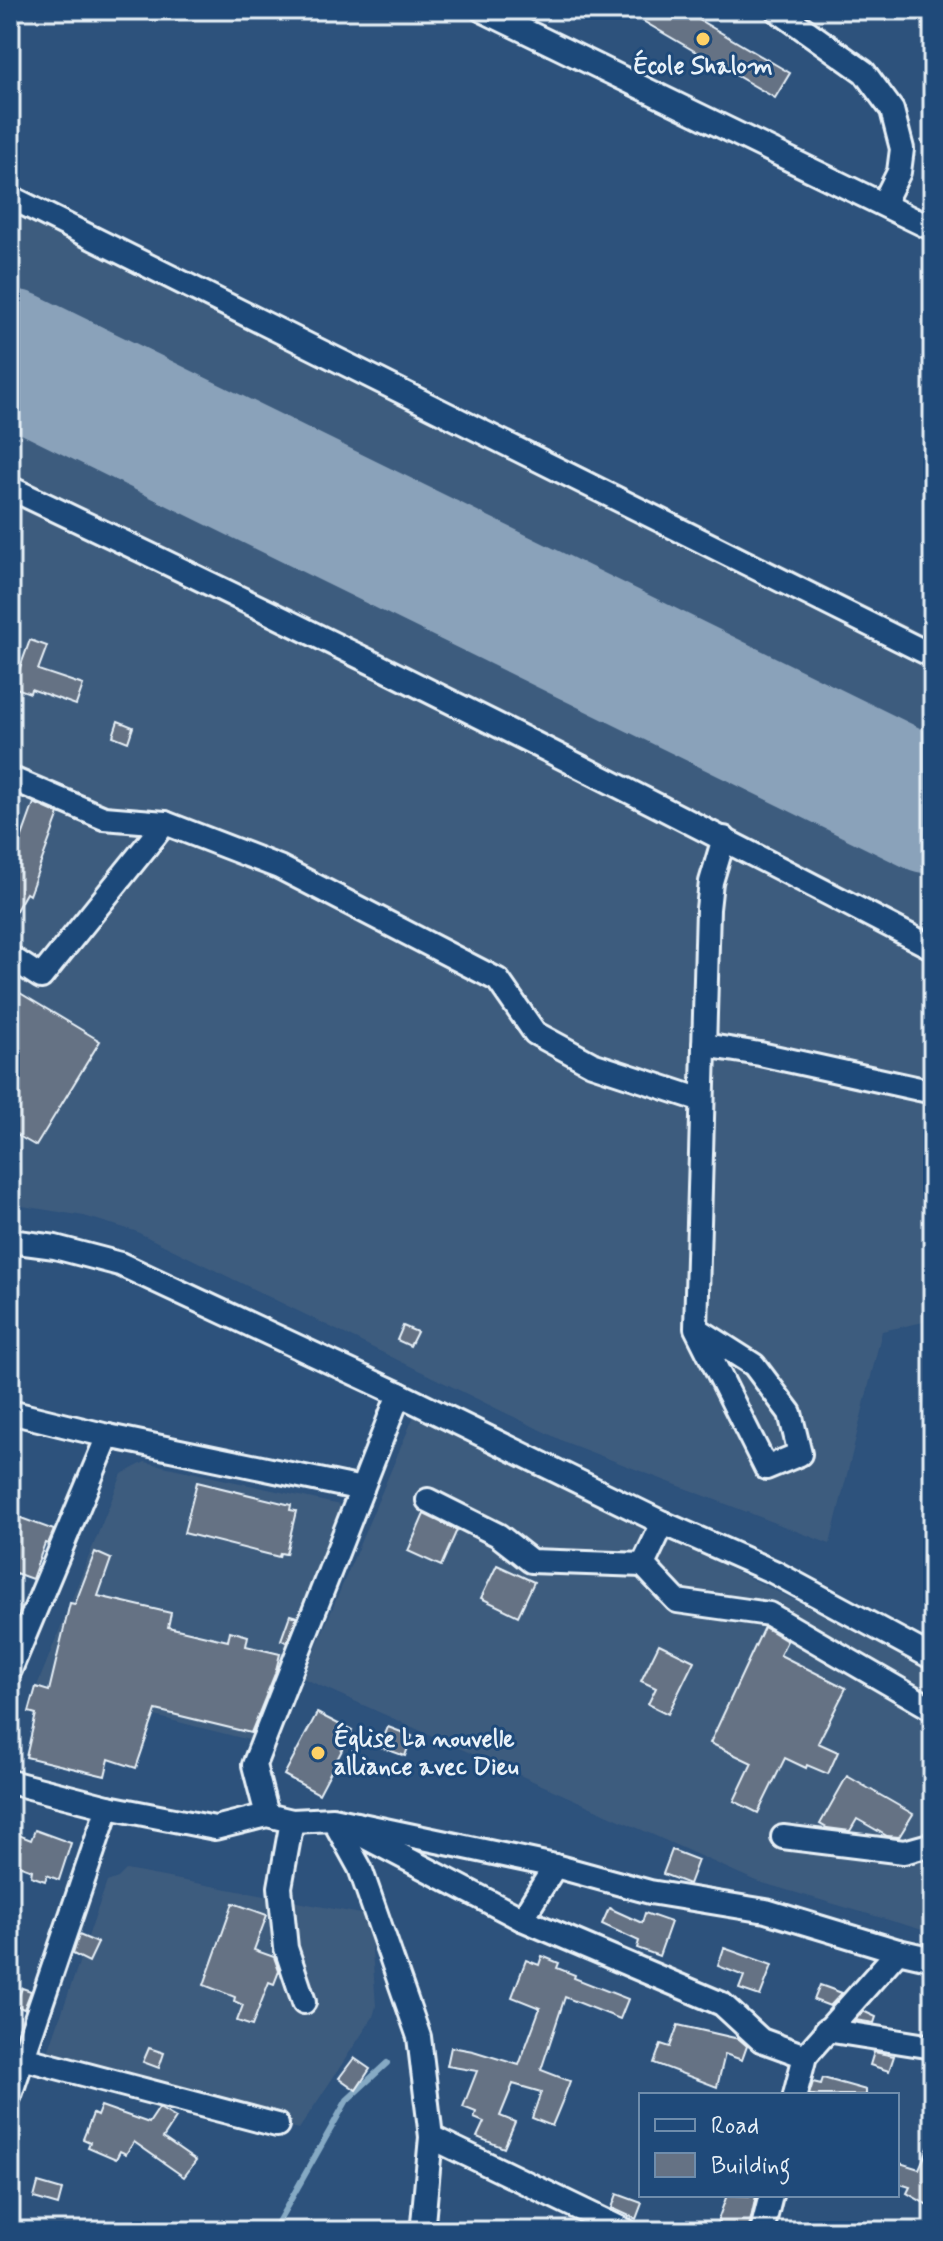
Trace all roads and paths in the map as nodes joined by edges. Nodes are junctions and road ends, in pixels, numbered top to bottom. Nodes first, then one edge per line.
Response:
1 (482, 10) edge
2 (777, 10) edge
3 (511, 15) edge
4 (10, 197) edge
5 (883, 204) junction
6 (933, 229) edge
7 (10, 488) edge
8 (933, 656) edge
9 (10, 778) edge
10 (165, 823) junction
11 (724, 838) junction
12 (933, 948) edge
13 (10, 957) edge
14 (704, 1045) junction
15 (933, 1092) edge
16 (702, 1100) junction
17 (10, 1241) edge
18 (696, 1328) junction
19 (399, 1394) junction
20 (10, 1412) edge
21 (108, 1436) junction
22 (362, 1489) junction
23 (428, 1500) dead end
24 (663, 1523) junction
25 (643, 1565) junction
26 (20, 1619) edge
27 (933, 1658) edge
28 (10, 1670) edge
29 (933, 1709) edge
30 (10, 1782) edge
31 (108, 1807) junction
32 (267, 1815) junction
33 (333, 1819) junction
34 (292, 1821) junction
35 (783, 1837) dead end
36 (933, 1844) edge
37 (555, 1866) junction
38 (522, 1919) junction
39 (898, 1951) junction
40 (933, 1959) edge
41 (304, 2002) dead end
42 (826, 2030) junction
43 (933, 2047) edge
44 (16, 2056) edge
45 (805, 2056) junction
46 (796, 2093) edge
47 (10, 2095) edge
48 (277, 2125) dead end
49 (431, 2137) junction
50 (770, 2197) edge
51 (429, 2231) edge
52 (626, 2231) edge
53 (762, 2231) edge

1 - 3 street
2 - 5 street
3 - 5 street
4 - 8 street
5 - 6 street
7 - 11 street
9 - 10 street
10 - 13 street
10 - 16 street
11 - 12 street
11 - 14 street
14 - 15 street
14 - 16 street
16 - 18 street
17 - 19 street
18 - 18 street
19 - 22 street
19 - 24 street
20 - 21 street
21 - 22 street
21 - 26 street
22 - 32 street
23 - 25 street
24 - 25 street
24 - 27 street
25 - 29 street
26 - 28 street
30 - 31 street
31 - 32 street
31 - 44 street
32 - 34 street
33 - 34 street
33 - 37 street
33 - 38 street
33 - 49 street
34 - 41 street
35 - 36 street
37 - 38 street
37 - 39 street
38 - 45 street
39 - 40 street
39 - 42 street
42 - 43 street
42 - 45 street
44 - 47 street
44 - 48 street
45 - 46 street
49 - 51 street
49 - 52 street
50 - 53 street

